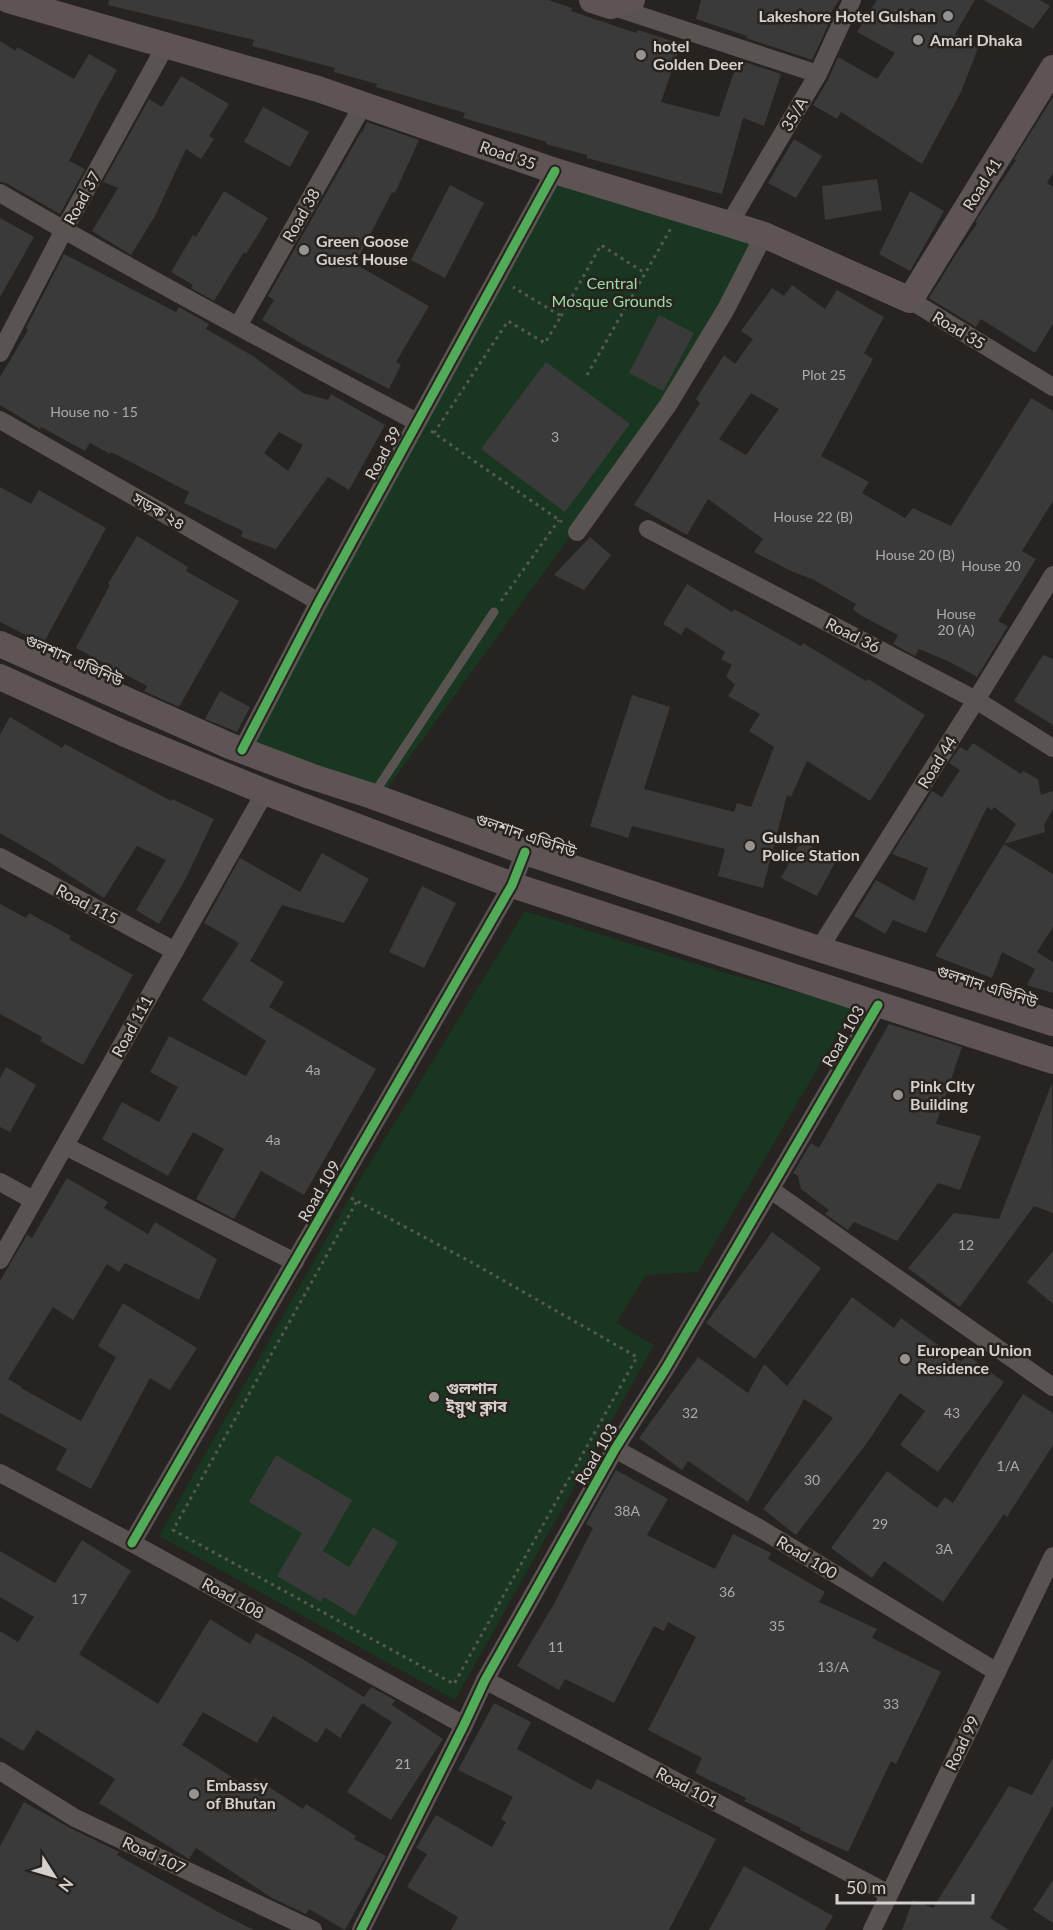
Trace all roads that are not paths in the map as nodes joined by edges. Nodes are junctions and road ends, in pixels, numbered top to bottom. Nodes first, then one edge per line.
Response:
1 (8, 0) edge
2 (852, 0) edge
3 (612, 2) edge
4 (166, 45) junction
5 (1053, 68) edge
6 (818, 74) junction
7 (363, 105) junction
8 (555, 171) junction
9 (0, 193) edge
10 (729, 224) junction
11 (64, 230) junction
12 (764, 236) junction
13 (910, 300) junction
14 (238, 326) junction
15 (0, 353) edge
16 (1053, 387) edge
17 (0, 420) edge
18 (421, 424) junction
19 (648, 529) dead end
20 (577, 532) road end
21 (1053, 574) edge
22 (319, 602) junction
23 (494, 612) road end
24 (0, 644) edge
25 (0, 677) edge
26 (976, 700) junction
27 (1053, 748) edge
28 (242, 750) junction
29 (265, 792) junction
30 (372, 796) junction
31 (525, 852) junction
32 (0, 857) edge
33 (512, 885) junction
34 (819, 949) junction
35 (175, 951) junction
36 (878, 1005) junction
37 (1053, 1023) edge
38 (1053, 1061) edge
39 (65, 1146) junction
40 (0, 1182) edge
41 (771, 1190) junction
42 (33, 1200) junction
43 (0, 1260) edge
44 (295, 1262) junction
45 (1053, 1387) edge
46 (615, 1449) junction
47 (0, 1473) edge
48 (132, 1543) junction
49 (1053, 1556) edge
50 (997, 1671) junction
51 (485, 1680) junction
52 (464, 1725) junction
53 (0, 1771) edge
54 (889, 1894) junction
55 (314, 1930) edge
56 (361, 1930) edge
57 (872, 1930) edge

1 - 4 main road, Road 35
2 - 6 street, 35/A
3 - 6 street
4 - 7 main road, Road 35
4 - 11 street, Road 37
5 - 13 main road, Road 41
6 - 10 street, 35/A
7 - 8 main road, Road 35
7 - 14 street, Road 38
8 - 10 main road, Road 35
8 - 18 street, Road 39
9 - 11 street
10 - 12 main road, Road 35
11 - 14 street
11 - 15 street, Road 37
12 - 13 main road, Road 35
12 - 20 street
13 - 16 street, Road 35
14 - 18 street
17 - 22 street, সড়ক ২৪
18 - 22 street, Road 39
19 - 26 street, Road 36
21 - 26 street, Road 44
22 - 28 street, Road 39
23 - 30 lane
24 - 28 main road, গুলশান এভিনিউ
25 - 29 main road
26 - 27 street, Road 36
26 - 34 street, Road 44
28 - 30 main road, গুলশান এভিনিউ
29 - 33 main road
29 - 35 street, Road 111
30 - 31 main road, গুলশান এভিনিউ
31 - 33 street, Road 109
31 - 34 main road, গুলশান এভিনিউ
32 - 35 street, Road 115
33 - 36 main road
33 - 44 street, Road 109
34 - 37 main road, গুলশান এভিনিউ
35 - 39 street, Road 111
36 - 38 main road
36 - 41 street, Road 103
39 - 42 street, Road 111
39 - 44 street
40 - 42 street
41 - 45 street
41 - 46 street, Road 103
42 - 43 street, Road 111
44 - 48 street, Road 109
46 - 50 street, Road 100
46 - 51 street, Road 103
47 - 48 street, Road 108
48 - 52 street, Road 108
49 - 50 street, Road 99
50 - 54 street, Road 99
51 - 52 street, Road 103
51 - 54 street, Road 101
52 - 56 street, Road 103
53 - 55 street, Road 107
54 - 57 street, Road 99

